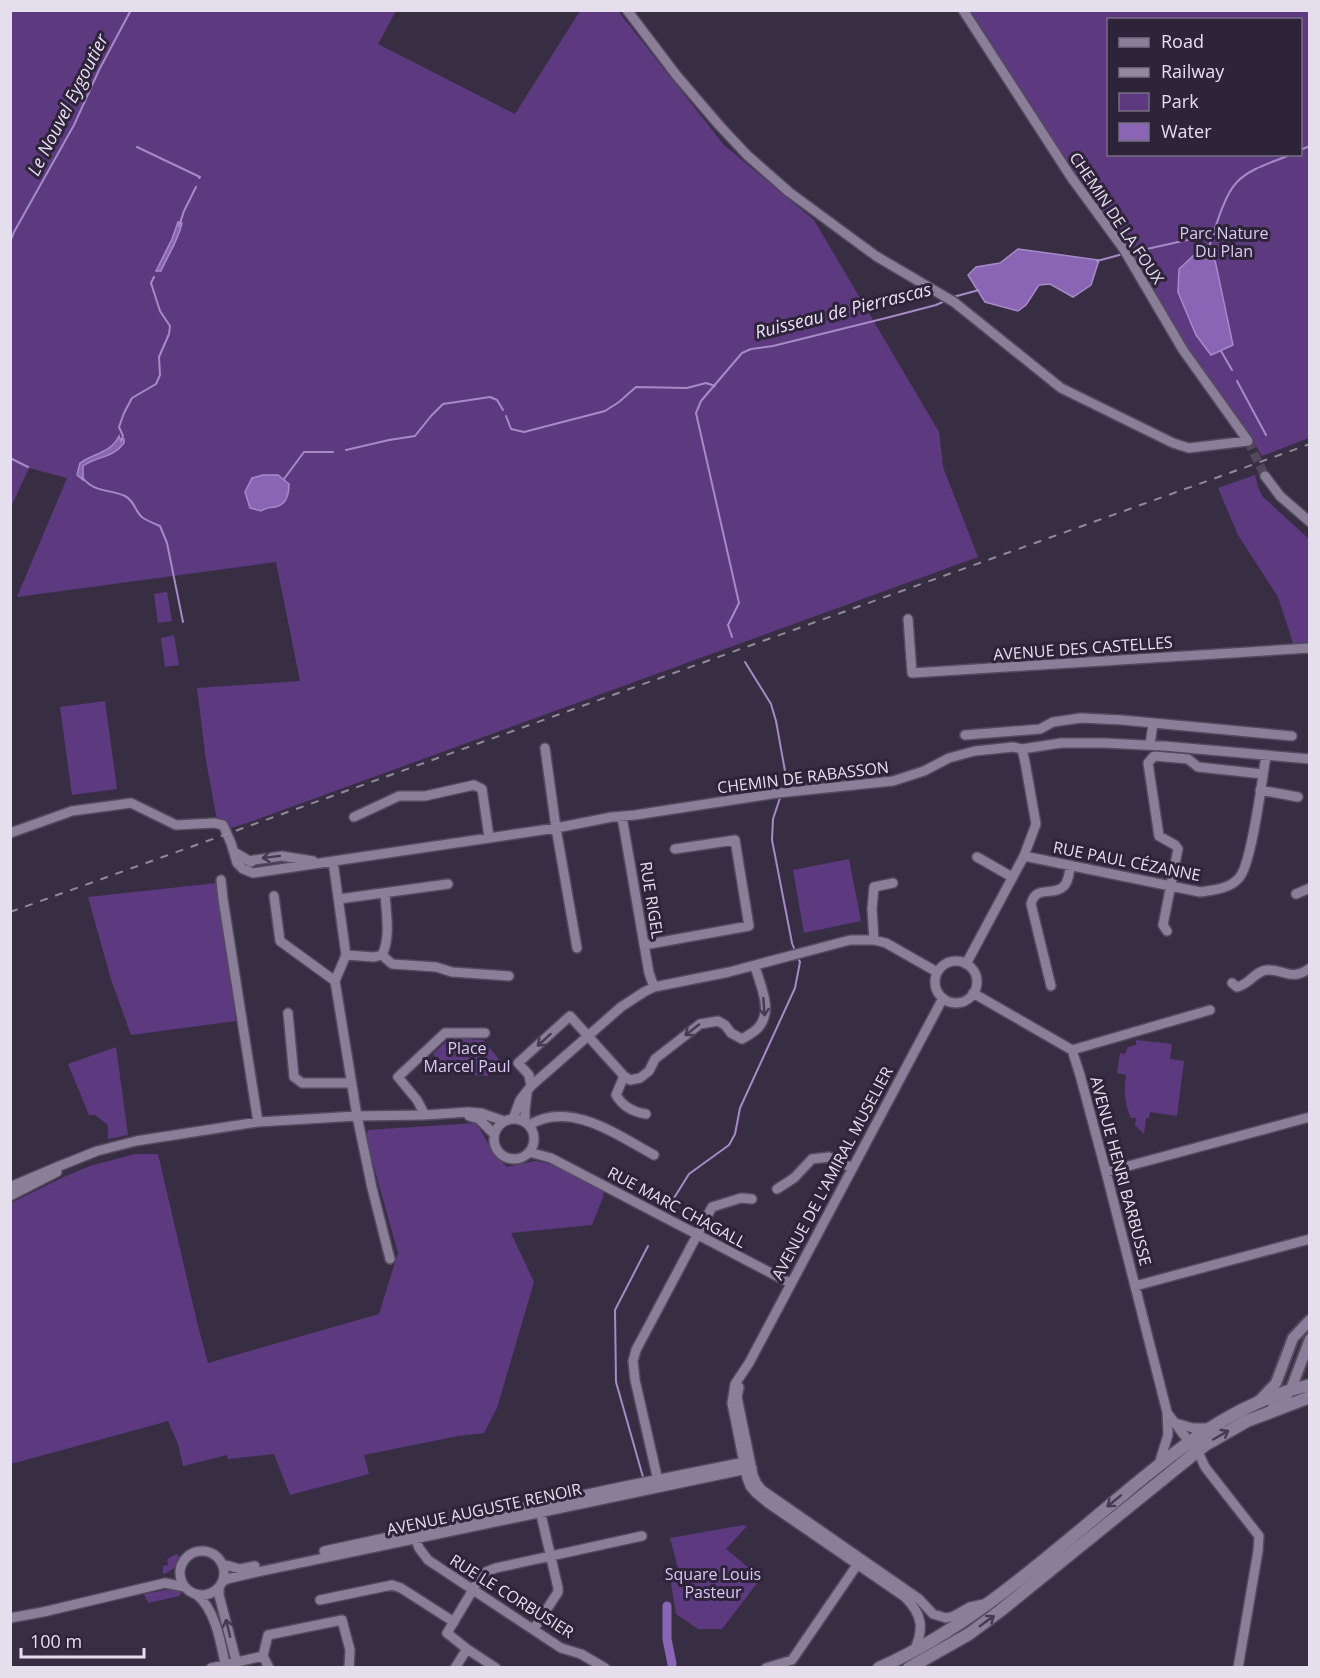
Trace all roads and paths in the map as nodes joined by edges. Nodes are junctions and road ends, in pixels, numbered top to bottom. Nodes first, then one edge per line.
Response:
1 (627, 10) edge
2 (963, 10) edge
3 (1266, 477) tunnel mouth
4 (1310, 522) edge
5 (908, 619) dead end
6 (1310, 648) edge
7 (1152, 723) junction
8 (965, 735) dead end
9 (1292, 736) dead end
10 (1150, 745) junction
11 (545, 748) dead end
12 (1022, 749) junction
13 (1266, 756) junction
14 (1310, 759) edge
15 (1263, 774) junction
16 (1260, 790) junction
17 (1298, 797) dead end
18 (354, 817) dead end
19 (622, 817) junction
20 (556, 828) junction
21 (10, 833) edge
22 (489, 837) junction
23 (675, 849) dead end
24 (234, 852) junction
25 (1024, 856) junction
26 (977, 857) dead end
27 (333, 861) junction
28 (251, 862) junction
29 (1071, 867) junction
30 (253, 873) junction
31 (1012, 877) junction
32 (221, 880) dead end
33 (893, 883) dead end
34 (448, 884) dead end
35 (1170, 885) junction
36 (1310, 888) edge
37 (385, 894) junction
38 (1296, 894) dead end
39 (274, 896) dead end
40 (339, 899) junction
41 (1167, 931) dead end
42 (874, 940) junction
43 (644, 945) junction
44 (577, 948) dead end
45 (346, 955) junction
46 (382, 955) junction
47 (966, 964) junction
48 (755, 966) junction
49 (1310, 968) edge
50 (937, 972) junction
51 (509, 976) dead end
52 (335, 981) junction
53 (1232, 983) dead end
54 (1051, 986) dead end
55 (654, 987) junction
56 (973, 993) junction
57 (943, 998) junction
58 (1210, 1010) dead end
59 (288, 1013) dead end
60 (485, 1033) dead end
61 (588, 1037) junction
62 (1072, 1050) junction
63 (624, 1076) junction
64 (351, 1083) junction
65 (529, 1089) junction
66 (461, 1113) junction
67 (646, 1114) dead end
68 (425, 1115) junction
69 (357, 1116) junction
70 (1310, 1117) edge
71 (508, 1120) junction
72 (258, 1122) junction
73 (527, 1123) junction
74 (494, 1134) junction
75 (534, 1142) junction
76 (97, 1151) junction
77 (529, 1152) junction
78 (654, 1155) dead end
79 (550, 1158) junction
80 (852, 1168) junction
81 (1106, 1172) junction
82 (10, 1187) edge
83 (777, 1189) dead end
84 (10, 1196) edge
85 (752, 1198) dead end
86 (697, 1235) junction
87 (1310, 1239) edge
88 (390, 1259) dead end
89 (790, 1284) junction
90 (1135, 1286) junction
91 (1310, 1320) edge
92 (1309, 1340) edge
93 (1310, 1384) edge
94 (1291, 1389) junction
95 (1310, 1397) edge
96 (1257, 1403) junction
97 (1167, 1412) junction
98 (1247, 1421) junction
99 (1175, 1423) junction
100 (1210, 1428) junction
101 (1168, 1435) junction
102 (1189, 1449) junction
103 (1160, 1464) junction
104 (747, 1465) junction
105 (658, 1483) junction
106 (540, 1509) junction
107 (428, 1533) junction
108 (414, 1536) junction
109 (642, 1536) dead end
110 (552, 1556) junction
111 (222, 1564) junction
112 (435, 1565) junction
113 (857, 1565) junction
114 (181, 1569) junction
115 (165, 1583) junction
116 (221, 1585) junction
117 (185, 1587) junction
118 (473, 1590) junction
119 (197, 1595) junction
120 (321, 1600) dead end
121 (987, 1603) junction
122 (933, 1614) junction
123 (10, 1618) edge
124 (920, 1620) junction
125 (454, 1622) junction
126 (534, 1629) junction
127 (944, 1632) junction
128 (932, 1640) junction
129 (952, 1644) junction
130 (467, 1648) junction
131 (914, 1651) junction
132 (938, 1652) junction
133 (263, 1656) junction
134 (237, 1665) edge
135 (226, 1666) edge
136 (211, 1668) edge
137 (269, 1668) edge
138 (349, 1668) edge
139 (455, 1668) edge
140 (496, 1668) edge
141 (605, 1668) edge
142 (766, 1668) edge
143 (879, 1668) edge
144 (909, 1668) edge
145 (1238, 1668) edge

1 - 2 street, CHEMIN DE LA FOUX
3 - 4 street
5 - 6 street, AVENUE DES CASTELLES
7 - 8 street
7 - 9 street
7 - 10 street
10 - 12 street, CHEMIN DE RABASSON
10 - 13 street, CHEMIN DE RABASSON
11 - 20 street
12 - 19 street, CHEMIN DE RABASSON
12 - 25 street
13 - 14 street, CHEMIN DE RABASSON
13 - 15 street, RUE PAUL CÉZANNE
15 - 16 street, RUE PAUL CÉZANNE
15 - 35 street
16 - 17 street
16 - 35 street, RUE PAUL CÉZANNE
18 - 22 street
19 - 20 street, CHEMIN DE RABASSON
19 - 43 street, RUE RIGEL
20 - 22 street, CHEMIN DE RABASSON
20 - 44 street
21 - 24 street
22 - 27 street, CHEMIN DE RABASSON
23 - 43 street
24 - 28 street
24 - 30 street
25 - 29 street, RUE PAUL CÉZANNE
25 - 31 street
26 - 31 street
27 -> 28 street, CHEMIN DE RABASSON
27 - 30 street, CHEMIN DE RABASSON
27 - 40 street
28 - 30 street
29 - 35 street, RUE PAUL CÉZANNE
29 - 54 street
31 - 47 street
32 - 72 street
33 - 42 street
34 - 37 street
35 - 41 street
36 - 38 street
37 - 40 street
37 - 46 street
39 - 52 street
40 - 45 street
42 - 48 street
42 - 50 street
43 - 55 street, RUE RIGEL
45 - 46 street
45 - 52 street
46 - 51 street
47 - 50 street
47 - 56 street
48 - 55 street
48 -> 63 street
49 - 53 street
50 - 57 street
52 - 64 street
55 - 61 street
56 - 57 street
56 - 62 street
57 - 80 street, AVENUE DE L'AMIRAL MUSELIER
58 - 62 street
59 - 64 street
60 - 68 street
61 - 63 street
61 - 65 street
61 -> 65 street
62 - 81 street, AVENUE HENRI BARBUSSE
63 - 67 street
64 - 69 street
65 - 71 street
65 - 73 street
66 - 68 street
66 - 71 street
66 - 74 street
68 - 69 street
69 - 72 street
69 - 88 street
70 - 81 street
71 - 73 street
71 - 74 street
72 - 76 street
73 - 75 street
73 - 78 street
74 - 77 street
75 - 77 street
75 - 79 street, RUE MARC CHAGALL
76 - 82 street
76 - 84 street
77 - 79 street, RUE MARC CHAGALL
79 - 86 street, RUE MARC CHAGALL
80 - 83 street
80 - 89 street, AVENUE DE L'AMIRAL MUSELIER
81 - 90 street, AVENUE HENRI BARBUSSE
85 - 86 street
86 - 89 street, RUE MARC CHAGALL
86 - 105 street
87 - 90 street
89 - 104 street, AVENUE DE L'AMIRAL MUSELIER
90 - 97 street, AVENUE HENRI BARBUSSE
91 - 96 street
92 - 94 street
93 - 94 main road
94 - 96 main road
94 - 98 street
95 - 98 main road
96 - 100 main road
97 - 99 street, AVENUE HENRI BARBUSSE
97 - 101 street, AVENUE HENRI BARBUSSE
102 -> 98 main road
99 - 100 street
99 - 102 street, AVENUE HENRI BARBUSSE
100 - 102 main road
101 - 102 street
101 - 103 street, AVENUE HENRI BARBUSSE
102 - 103 main road
129 -> 102 main road
102 - 145 street
103 -> 121 main road
104 - 105 street, AVENUE AUGUSTE RENOIR
104 - 113 street
104 - 122 street
105 - 106 street, AVENUE AUGUSTE RENOIR
106 - 107 street, AVENUE AUGUSTE RENOIR
106 - 110 street
107 - 108 street, AVENUE AUGUSTE RENOIR
107 - 112 street, RUE LE CORBUSIER
108 - 111 street, AVENUE AUGUSTE RENOIR
108 - 112 street, RUE LE CORBUSIER
108 - 116 street, AVENUE AUGUSTE RENOIR
109 - 110 street
110 - 118 street
110 - 126 street
111 - 114 street
111 - 116 street
112 - 118 street, RUE LE CORBUSIER
113 - 124 street
113 - 142 street
114 - 115 street
114 - 117 street
115 - 117 street
115 - 123 street
116 - 119 street
134 -> 116 street
117 - 119 street
118 - 125 street
118 - 126 street, RUE LE CORBUSIER
119 - 135 street
120 - 125 street
121 - 122 street
121 - 127 main road
122 - 127 street
124 - 128 street
124 - 131 street
125 - 130 street
126 - 141 street, RUE LE CORBUSIER
127 - 128 main road
127 - 129 street
128 - 131 main road
128 - 132 street
129 - 132 main road
130 - 139 street
130 - 140 street
131 - 143 main road
132 - 144 main road
133 - 134 street
133 - 137 street
133 - 138 street
134 - 135 street
135 - 136 street

